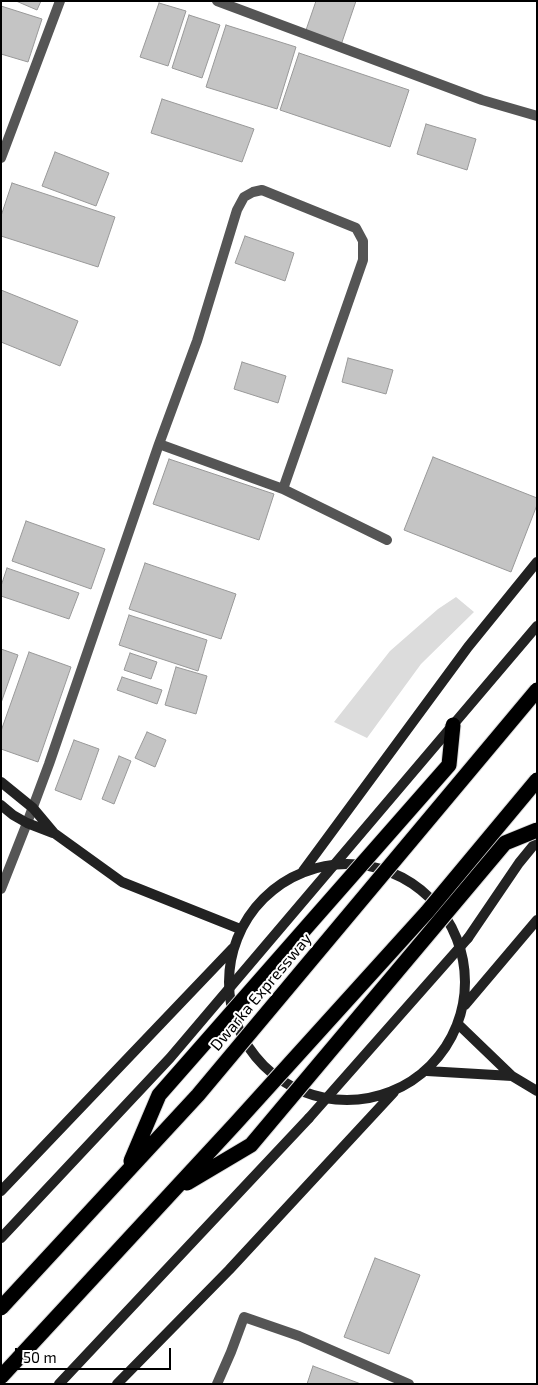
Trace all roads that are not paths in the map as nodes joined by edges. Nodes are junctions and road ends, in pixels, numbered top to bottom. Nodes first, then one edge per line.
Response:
1 (60, 1) edge
2 (221, 2) edge
3 (537, 116) edge
4 (1, 158) edge
5 (159, 444) junction
6 (283, 489) junction
7 (387, 540) dead end
8 (537, 562) edge
9 (537, 626) edge
10 (537, 690) edge
11 (453, 725) junction
12 (537, 780) edge
13 (1, 782) edge
14 (1, 805) edge
15 (33, 808) junction
16 (27, 823) junction
17 (537, 830) edge
18 (54, 833) junction
19 (537, 841) edge
20 (303, 871) junction
21 (1, 889) edge
22 (537, 920) edge
23 (240, 929) junction
24 (233, 948) junction
25 (465, 1005) junction
26 (459, 1025) junction
27 (427, 1071) junction
28 (512, 1076) junction
29 (395, 1091) junction
30 (537, 1091) edge
31 (127, 1172) junction
32 (1, 1191) edge
33 (172, 1193) junction
34 (1, 1238) edge
35 (1, 1308) edge
36 (1, 1377) edge
37 (59, 1384) edge
38 (117, 1384) edge
39 (217, 1384) edge
40 (408, 1384) edge

1 - 4 street
2 - 3 street
5 - 6 street
5 - 6 street
5 - 15 street
6 - 7 street
8 - 20 street
9 - 11 street, bridge
10 - 31 highway, Dwarka Expressway, bridge
11 - 31 highway, bridge
11 - 34 street, bridge
12 - 33 highway, bridge
13 - 15 street
14 - 16 street
15 - 16 street
15 - 18 street
16 - 18 street
16 - 21 street
17 - 33 highway, bridge
18 - 23 street
19 - 37 street, bridge
20 - 23 street
20 - 25 street
22 - 25 street
23 - 24 street
24 - 29 street
24 - 32 street
25 - 26 street
26 - 27 street
26 - 28 street
27 - 28 street
27 - 29 street
28 - 30 street
29 - 38 street
31 - 35 highway, Dwarka Expressway, bridge
33 - 36 highway, bridge
39 - 40 street

